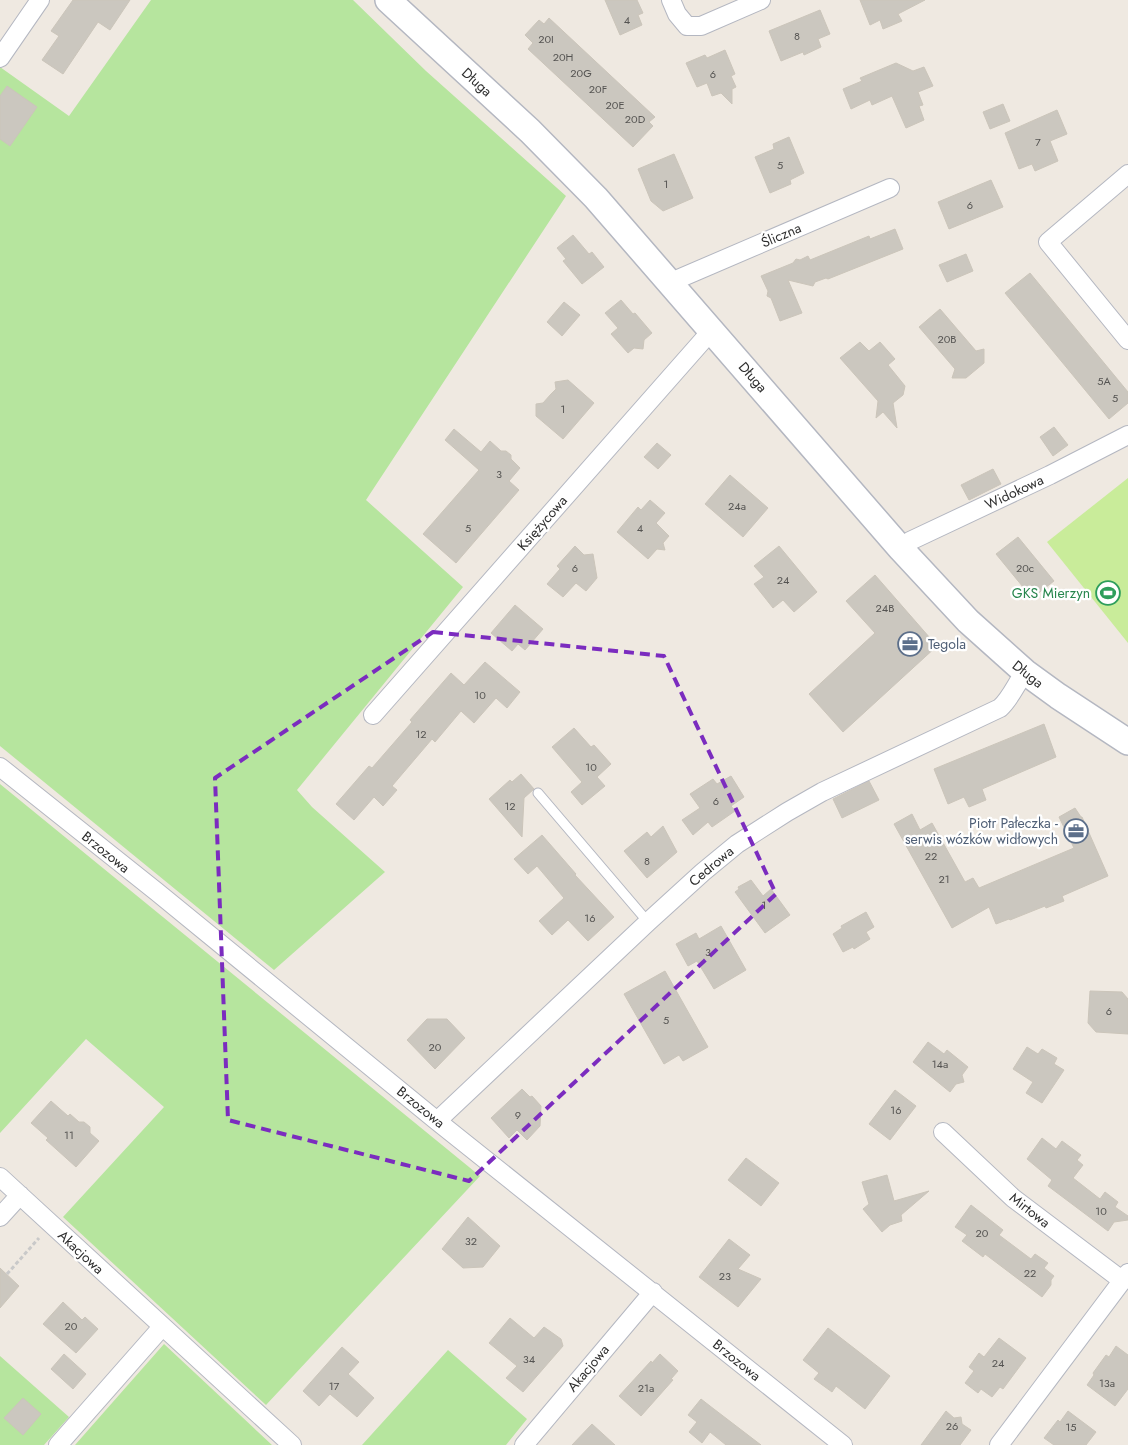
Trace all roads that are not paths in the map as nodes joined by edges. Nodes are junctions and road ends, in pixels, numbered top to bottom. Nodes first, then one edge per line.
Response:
1 (40, 0) edge
2 (388, 0) edge
3 (671, 0) edge
4 (761, 0) edge
5 (0, 58) edge
6 (1128, 174) edge
7 (890, 188) dead end
8 (671, 282) junction
9 (712, 330) junction
10 (1128, 340) edge
11 (1128, 435) edge
12 (901, 549) junction
13 (1025, 672) junction
14 (373, 715) dead end
15 (1128, 742) edge
16 (0, 767) edge
17 (538, 793) dead end
18 (648, 922) junction
19 (437, 1120) junction
20 (943, 1132) dead end
21 (0, 1177) edge
22 (20, 1195) junction
23 (0, 1217) edge
24 (1126, 1277) edge
25 (653, 1292) junction
26 (162, 1327) junction
27 (58, 1445) edge
28 (292, 1445) edge
29 (524, 1445) edge
30 (843, 1445) edge
31 (999, 1445) edge

1 - 5 street
2 - 8 street, Długa
3 - 4 street
6 - 10 street
7 - 8 street, Śliczna
8 - 9 street, Długa
9 - 12 street, Długa
9 - 14 street, Księżycowa
11 - 12 street, Widokowa
12 - 13 street, Długa
13 - 15 street, Długa
13 - 18 street, Cedrowa
16 - 19 street, Brzozowa
17 - 18 lane
18 - 19 street, Cedrowa
19 - 25 street, Brzozowa
20 - 24 street, Mirtowa
21 - 22 street, Akacjowa
22 - 23 street
22 - 26 street, Akacjowa
24 - 31 street, Mirtowa
25 - 29 street, Akacjowa
25 - 30 street, Brzozowa
26 - 27 street
26 - 28 street, Akacjowa

